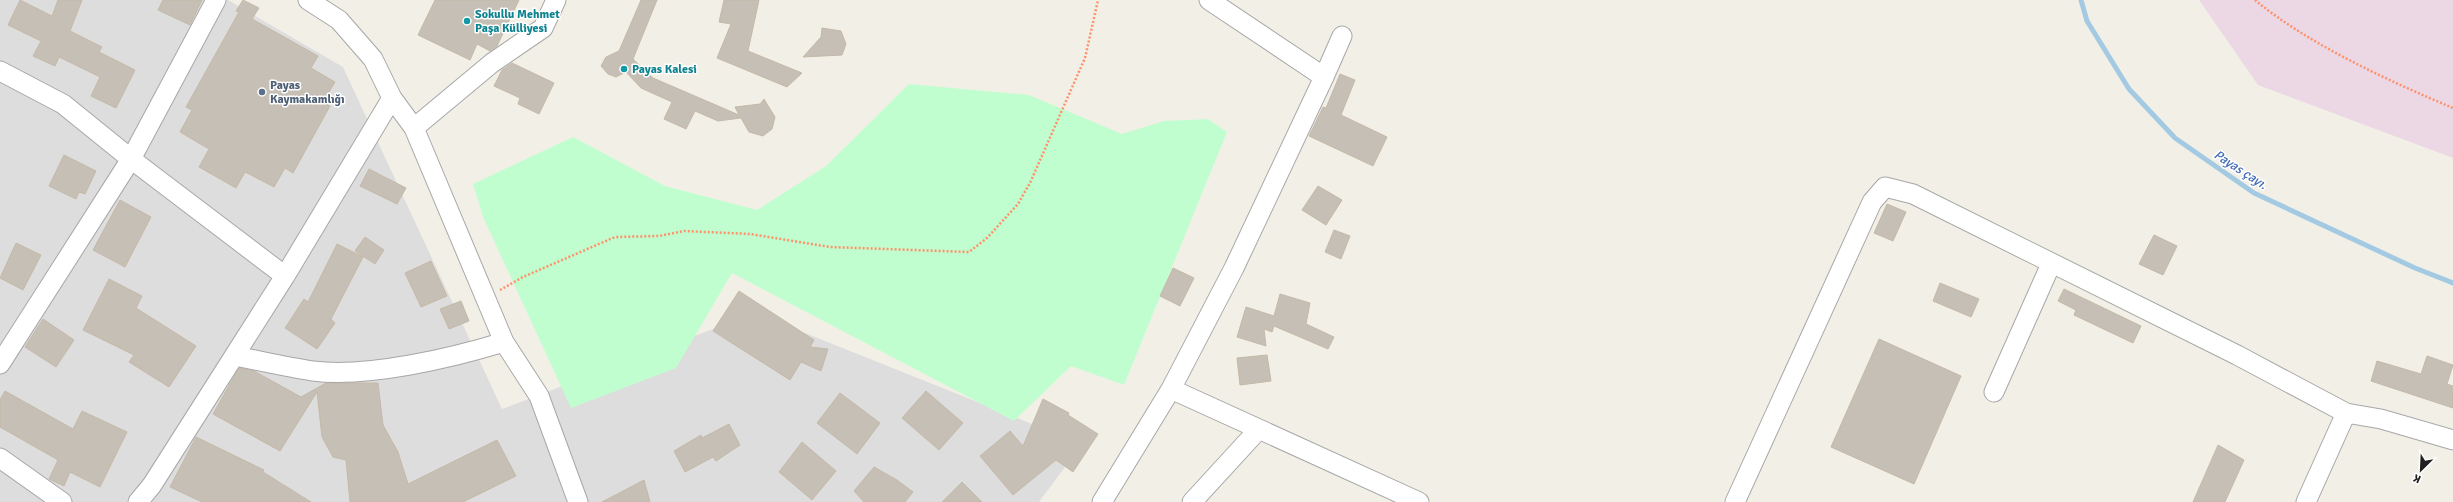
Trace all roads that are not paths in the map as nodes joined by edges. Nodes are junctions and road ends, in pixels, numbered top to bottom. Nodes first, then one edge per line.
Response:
1 (216, 0) edge
2 (308, 0) edge
3 (556, 0) edge
4 (1209, 0) edge
5 (1342, 36) dead end
6 (0, 71) edge
7 (1324, 78) junction
8 (392, 98) junction
9 (414, 128) junction
10 (131, 159) junction
11 (2051, 264) junction
12 (285, 276) junction
13 (504, 342) junction
14 (235, 356) junction
15 (0, 364) edge
16 (1171, 389) junction
17 (1994, 392) dead end
18 (2346, 413) junction
19 (1259, 429) junction
20 (2453, 440) edge
21 (0, 458) edge
22 (62, 502) edge
23 (138, 502) edge
24 (578, 502) edge
25 (1102, 502) edge
26 (1192, 502) edge
27 (1419, 502) edge
28 (1735, 502) edge
29 (2306, 502) edge

1 - 10 street
2 - 8 street
3 - 9 street
4 - 7 street
5 - 7 street
6 - 10 street
7 - 16 street
8 - 9 street
8 - 12 street
9 - 13 street
10 - 12 street
10 - 15 street
11 - 17 street
11 - 18 street
11 - 28 street
12 - 14 street
13 - 14 street
13 - 24 street
14 - 23 street
16 - 19 street
16 - 25 street
18 - 20 street
18 - 29 street
19 - 26 street
19 - 27 street
21 - 22 street

